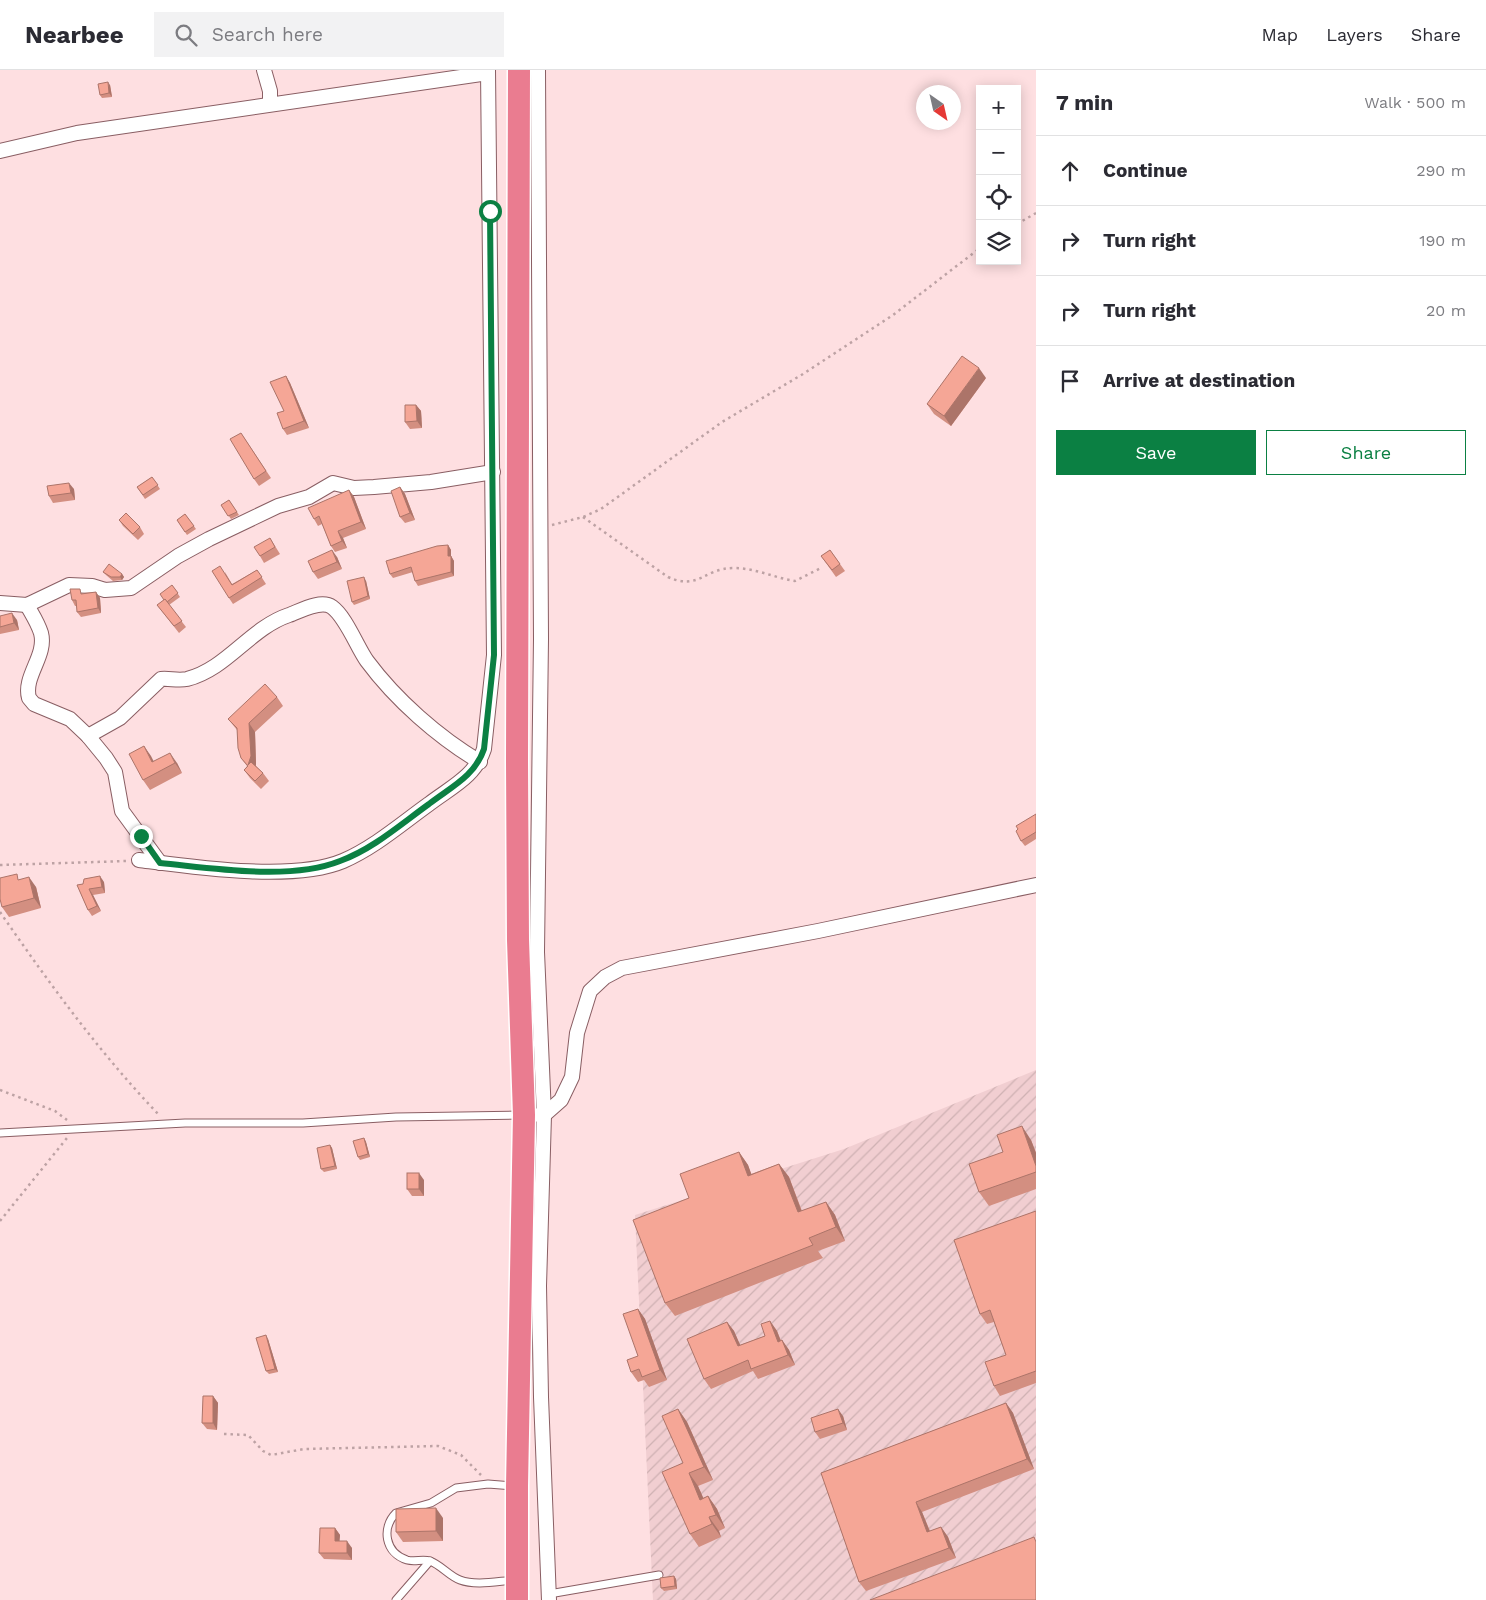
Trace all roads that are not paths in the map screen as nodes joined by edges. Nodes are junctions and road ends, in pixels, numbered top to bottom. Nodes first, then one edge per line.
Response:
1 (264, 70) edge
2 (519, 70) edge
3 (538, 70) edge
4 (488, 71) edge
5 (270, 104) junction
6 (0, 151) edge
7 (493, 472) junction
8 (0, 603) edge
9 (27, 605) junction
10 (88, 736) junction
11 (480, 762) junction
12 (139, 860) road end
13 (160, 863) junction
14 (1036, 885) edge
15 (534, 1115) junction
16 (0, 1132) edge
17 (516, 1486) junction
18 (430, 1561) junction
19 (659, 1575) dead end
20 (517, 1590) edge
21 (549, 1597) edge
22 (396, 1600) edge

1 - 5 street
2 - 15 highway
3 - 15 street
4 - 5 street
4 - 7 street
5 - 6 street
7 - 9 street
7 - 11 street
8 - 9 street
9 - 10 street
10 - 11 street
10 - 13 street
11 - 13 street
12 - 13 street
14 - 15 street
15 - 16 lane
15 - 17 highway
15 - 21 street
17 - 18 lane
17 - 20 highway
18 - 20 lane
18 - 22 lane
19 - 21 lane

